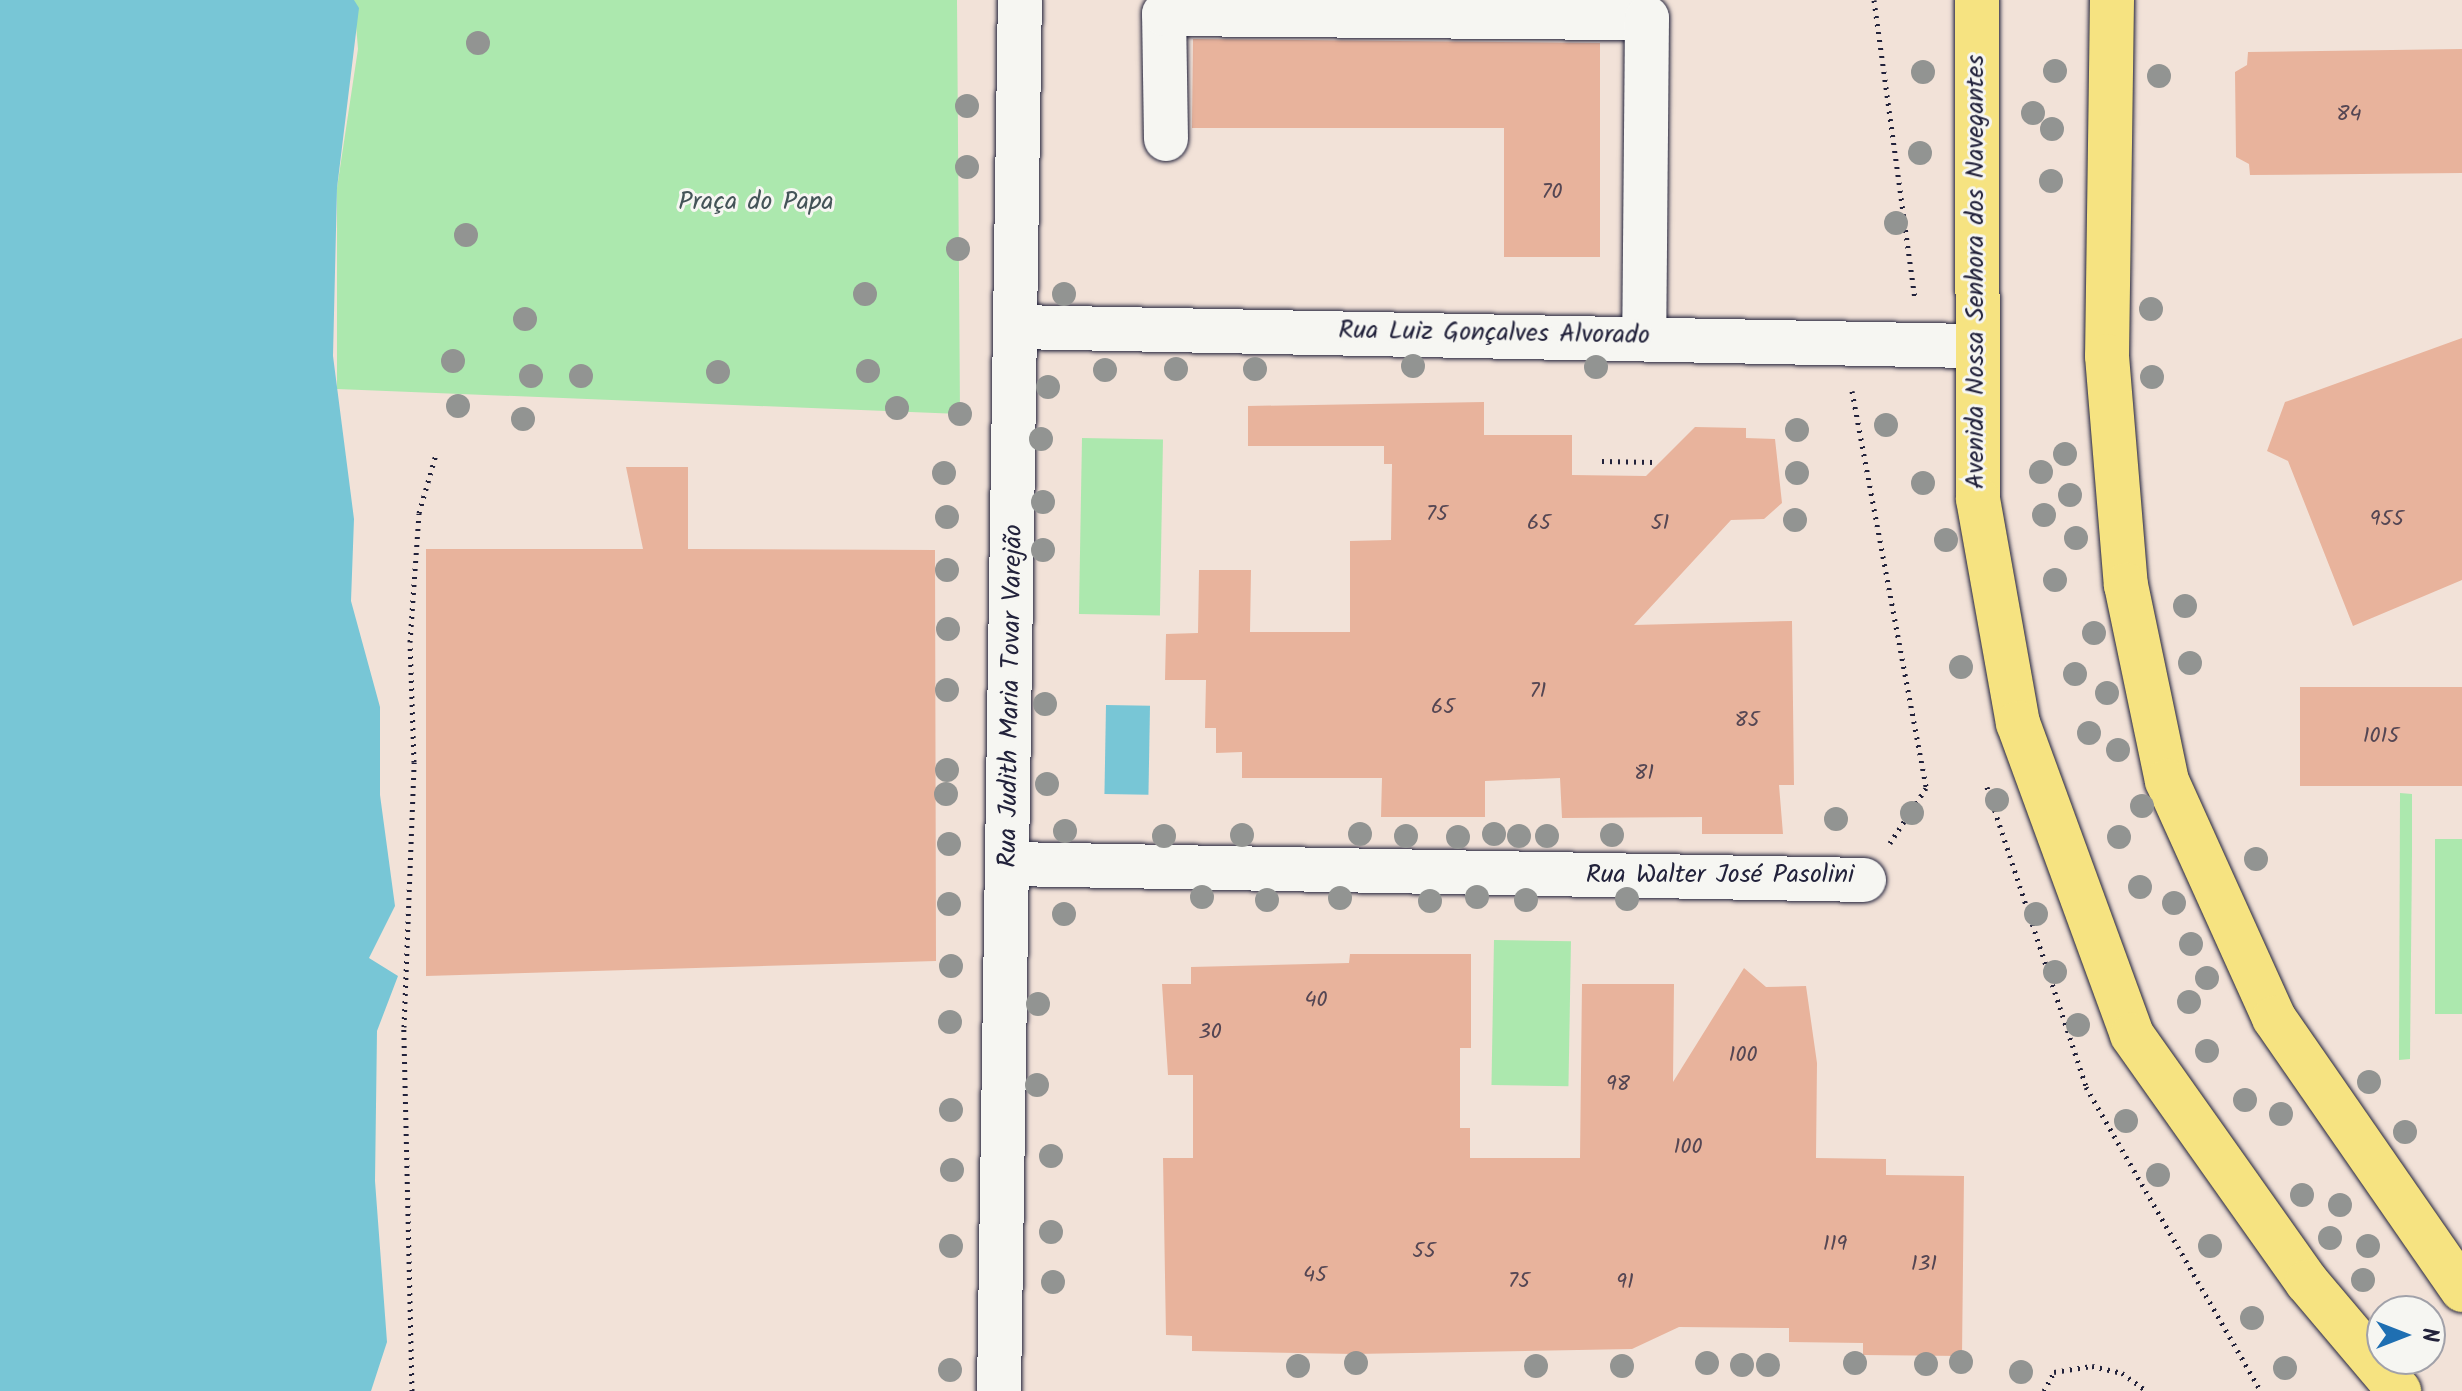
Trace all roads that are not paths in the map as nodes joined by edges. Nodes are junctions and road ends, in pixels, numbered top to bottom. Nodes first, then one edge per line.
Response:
1 (1020, 0) edge
2 (1977, 0) edge
3 (2112, 0) edge
4 (1166, 139) dead end
5 (1016, 327) junction
6 (1644, 336) junction
7 (1972, 346) junction
8 (1010, 864) junction
9 (1864, 880) road end
10 (2462, 1290) edge
11 (999, 1391) edge
12 (2399, 1391) edge

1 - 5 street, Rua Judith Maria Tovar Varejão
2 - 7 main road, Avenida Nossa Senhora dos Navegantes
3 - 10 main road
4 - 6 street
5 - 6 street, Rua Luiz Gonçalves Alvorado
5 - 8 street, Rua Judith Maria Tovar Varejão
6 - 7 street, Rua Luiz Gonçalves Alvorado
7 - 12 main road, Avenida Nossa Senhora dos Navegantes
8 - 9 street, Rua Walter José Pasolini
8 - 11 street, Rua Judith Maria Tovar Varejão

